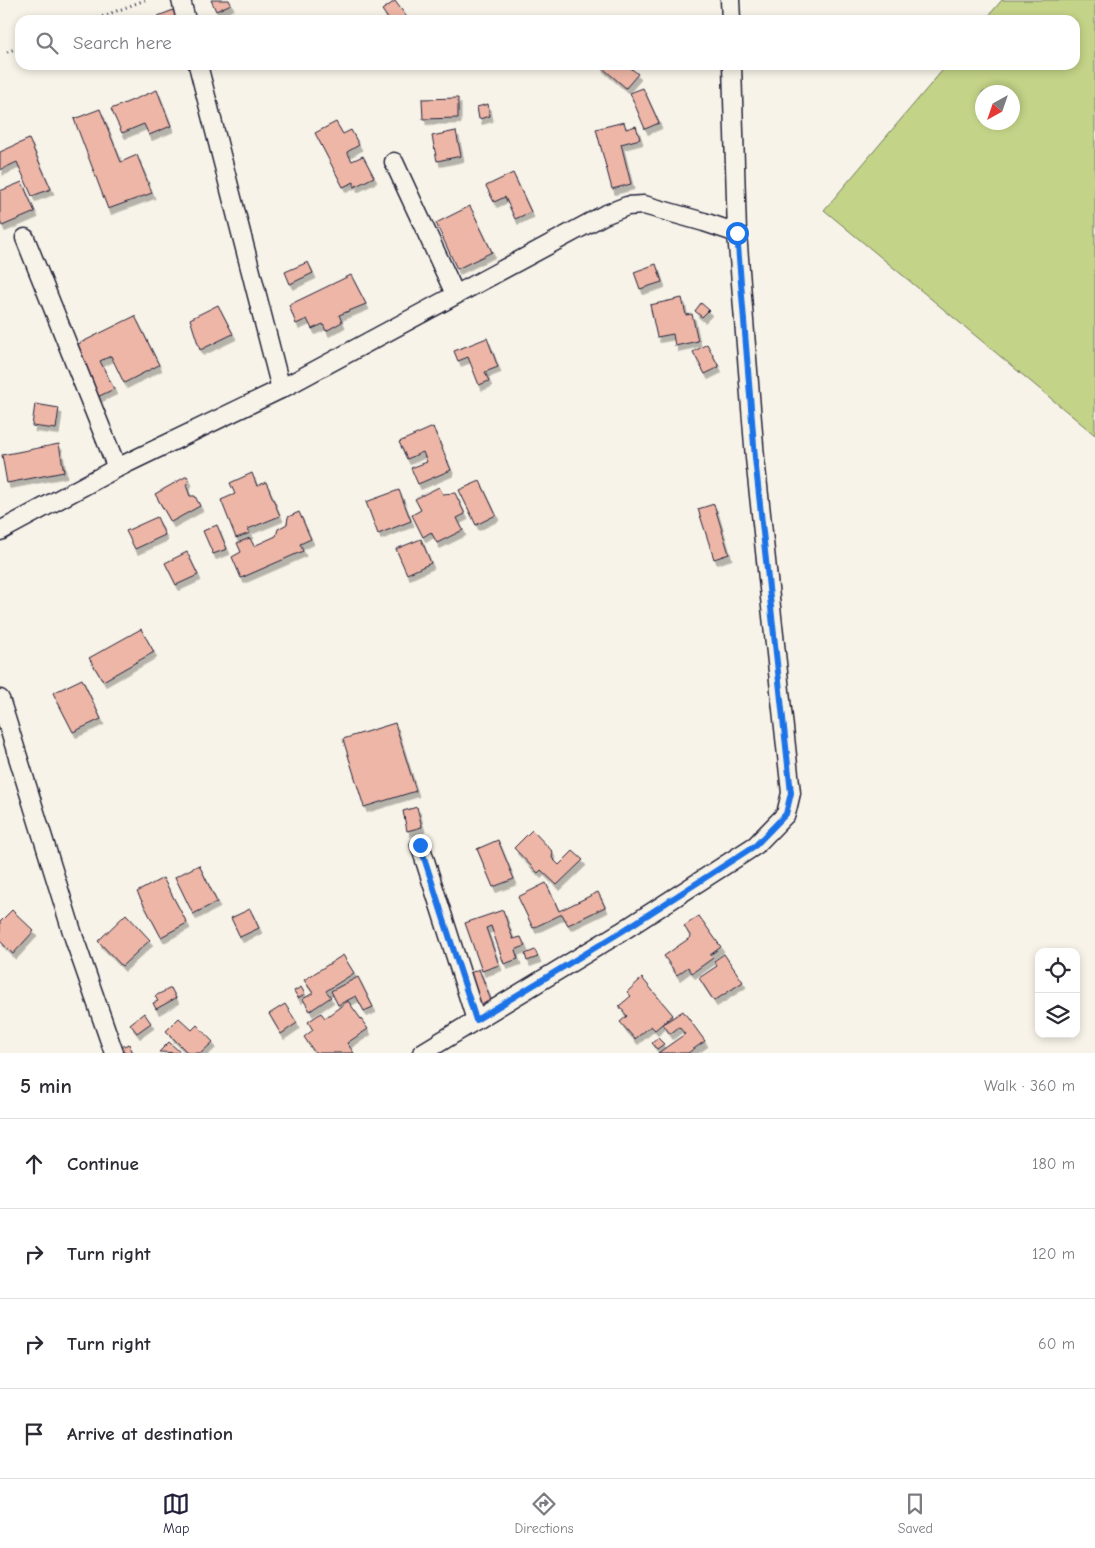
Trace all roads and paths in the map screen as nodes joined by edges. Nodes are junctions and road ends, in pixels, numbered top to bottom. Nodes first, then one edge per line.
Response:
1 (145, 0) edge
2 (181, 0) edge
3 (730, 0) edge
4 (106, 15) edge
5 (185, 15) edge
6 (731, 15) edge
7 (15, 49) edge
8 (7, 52) dead end
9 (199, 70) edge
10 (732, 70) edge
11 (394, 162) dead end
12 (737, 233) junction
13 (25, 238) dead end
14 (455, 294) junction
15 (281, 389) junction
16 (116, 468) junction
17 (0, 531) edge
18 (0, 699) edge
19 (420, 845) dead end
20 (476, 1020) junction
21 (114, 1053) edge
22 (422, 1053) edge

1 - 4 path
2 - 5 street
3 - 6 street
7 - 8 path
9 - 15 street
10 - 12 street
11 - 14 street
12 - 14 street
12 - 20 street
13 - 16 street
14 - 15 street
15 - 16 street
16 - 17 street
18 - 21 street
19 - 20 street
20 - 22 street

